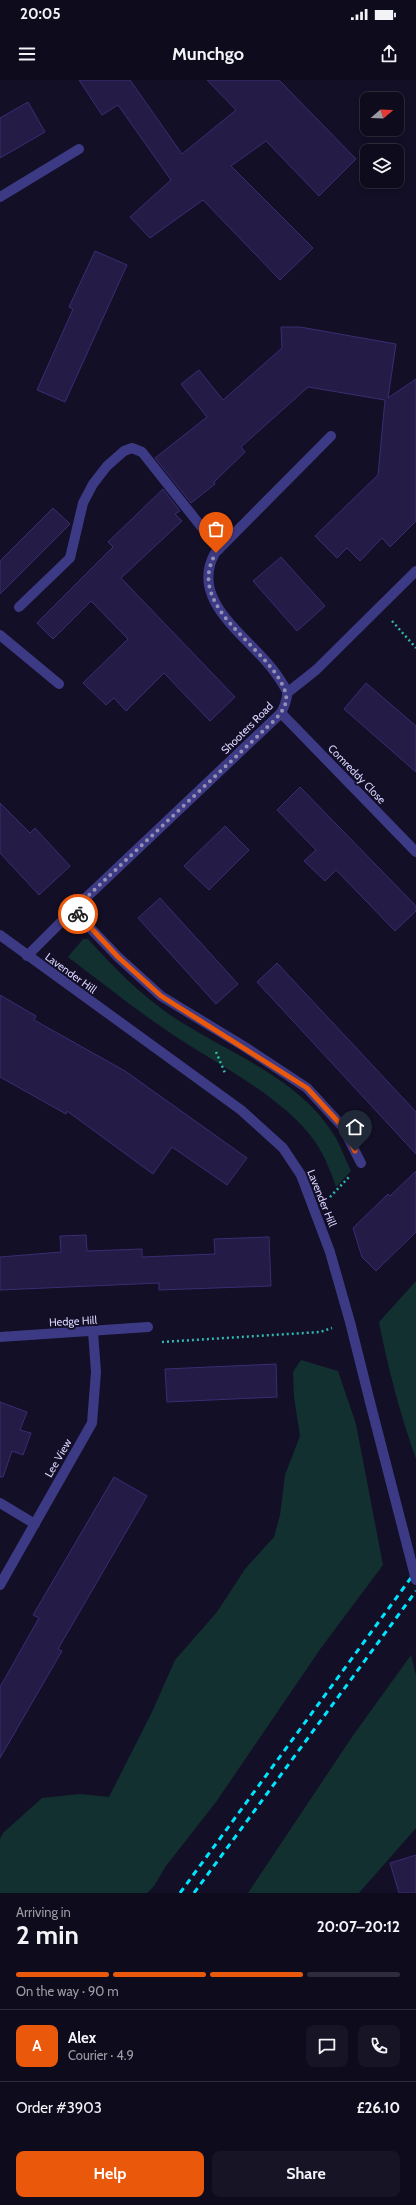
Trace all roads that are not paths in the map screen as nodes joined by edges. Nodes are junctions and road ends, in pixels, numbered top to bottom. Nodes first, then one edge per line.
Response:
1 (79, 149) dead end
2 (0, 197) edge
3 (331, 436) dead end
4 (219, 549) junction
5 (416, 571) edge
6 (20, 607) dead end
7 (0, 635) edge
8 (59, 684) dead end
9 (287, 693) junction
10 (281, 713) junction
11 (416, 852) edge
12 (73, 910) junction
13 (0, 935) edge
14 (27, 956) junction
15 (361, 1163) road end
16 (148, 1327) road end
17 (93, 1332) junction
18 (0, 1337) edge
19 (0, 1503) edge
20 (34, 1524) junction
21 (416, 1580) edge
22 (0, 1585) edge

1 - 2 street
3 - 4 street
4 - 6 street
4 - 9 street
5 - 9 street
7 - 8 street
9 - 10 street, Shooters Road
10 - 11 street, Comreddy Close
10 - 12 street, Shooters Road
12 - 14 street, Shooters Road
12 - 15 street
13 - 14 street, Lavender Hill
14 - 21 street, Lavender Hill, bridge
16 - 17 street, Hedge Hill
17 - 18 street, Hedge Hill
17 - 20 street, Lee View
19 - 20 street
20 - 22 street, Lee View

